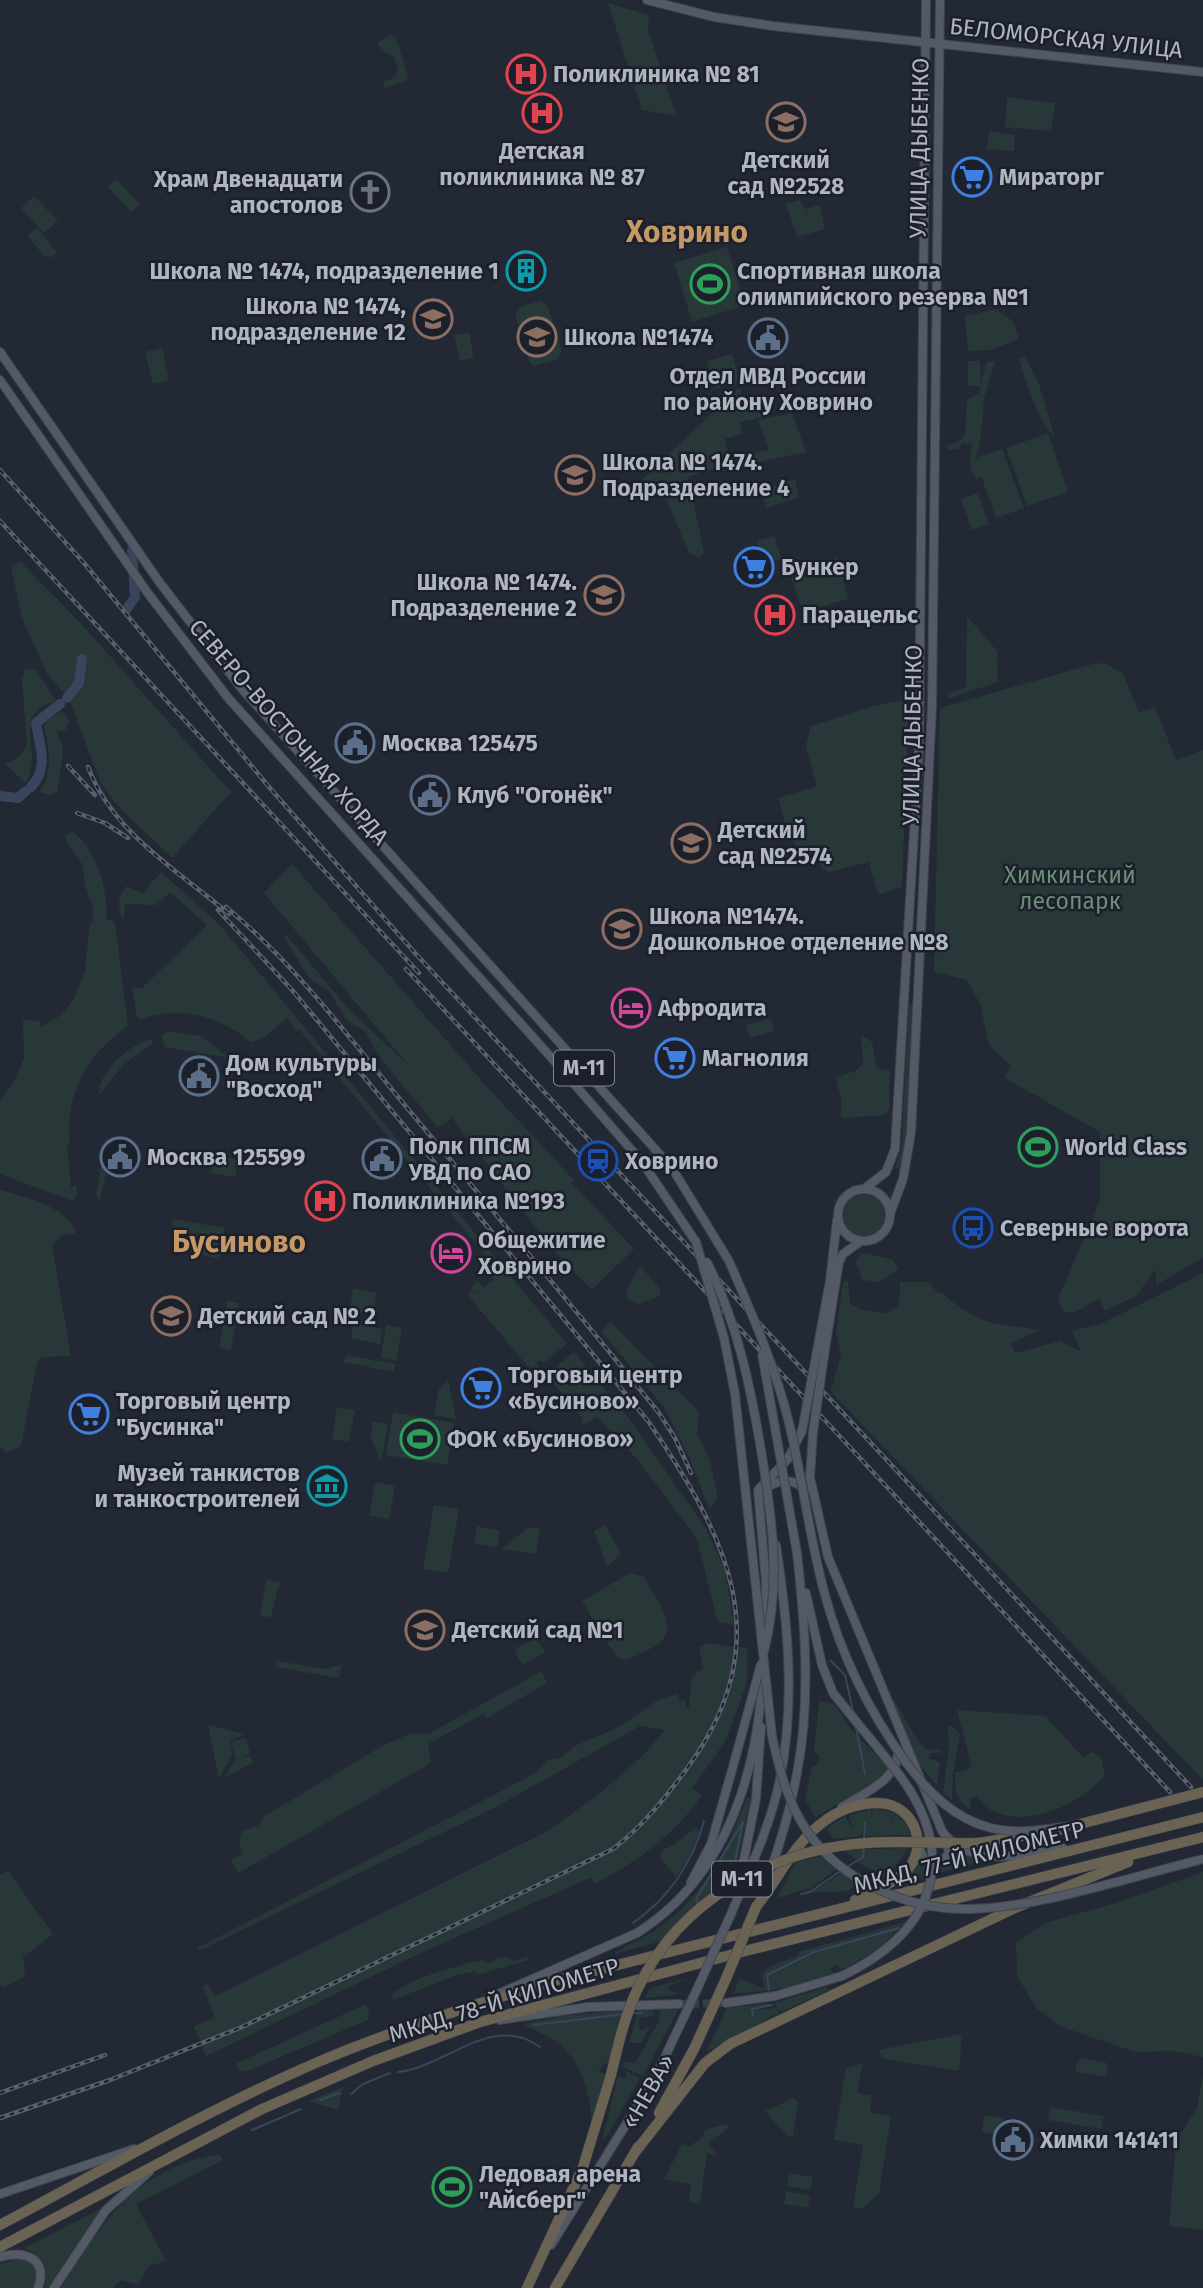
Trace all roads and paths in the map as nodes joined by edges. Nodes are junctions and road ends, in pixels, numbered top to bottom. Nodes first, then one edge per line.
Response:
1 (647, 0) edge
2 (926, 0) edge
3 (940, 0) edge
4 (925, 43) junction
5 (940, 44) junction
6 (1203, 72) edge
7 (0, 352) edge
8 (0, 380) edge
9 (864, 1189) junction
10 (838, 1214) junction
11 (890, 1214) junction
12 (861, 1241) junction
13 (696, 1242) junction
14 (759, 1337) junction
15 (822, 1341) junction
16 (757, 1502) junction
17 (817, 1518) junction
18 (775, 1539) junction
19 (797, 1553) junction
20 (761, 1700) junction
21 (893, 1720) junction
22 (1203, 1791) edge
23 (1203, 1817) edge
24 (827, 1819) junction
25 (1080, 1824) junction
26 (946, 1837) junction
27 (1203, 1837) edge
28 (1114, 1840) junction
29 (1178, 1844) junction
30 (918, 1845) junction
31 (1203, 1859) edge
32 (684, 1894) junction
33 (756, 1907) junction
34 (731, 1914) junction
35 (819, 1915) junction
36 (888, 1916) joint
37 (743, 1933) joint
38 (480, 2003) junction
39 (726, 2003) tunnel mouth
40 (679, 2004) tunnel mouth
41 (480, 2022) junction
42 (160, 2140) junction
43 (636, 2151) junction
44 (173, 2154) junction
45 (0, 2194) edge
46 (0, 2225) edge
47 (0, 2247) edge
48 (0, 2258) edge
49 (540, 2265) junction
50 (557, 2284) edge
51 (38, 2288) edge
52 (54, 2288) edge
53 (527, 2288) edge

1 - 4 main road, БЕЛОМОРСКАЯ УЛИЦА
2 - 4 main road, УЛИЦА ДЫБЕНКО
3 - 5 main road, УЛИЦА ДЫБЕНКО
4 - 5 main road, БЕЛОМОРСКАЯ УЛИЦА
4 - 9 main road, УЛИЦА ДЫБЕНКО
5 - 6 main road, БЕЛОМОРСКАЯ УЛИЦА
5 - 11 main road, УЛИЦА ДЫБЕНКО
7 - 14 main road, СЕВЕРО-ВОСТОЧНАЯ ХОРДА / М-11, bridge
8 - 13 main road, СЕВЕРО-ВОСТОЧНАЯ ХОРДА / М-11
9 - 10 main road
9 - 11 main road
10 - 12 main road
10 - 15 main road
11 - 12 main road
12 - 15 main road
13 - 18 main road, М-11, bridge
13 - 31 main road, bridge
14 - 19 main road, М-11, bridge
14 - 25 main road, bridge
15 - 16 main road, bridge
15 - 17 main road, bridge
16 - 17 main road
16 - 20 main road
17 - 21 main road
18 - 32 main road, bridge
18 - 34 main road, bridge
19 - 33 main road
19 - 39 main road, bridge
20 - 32 main road
20 - 34 main road
21 - 24 main road
21 - 26 main road
22 - 25 highway, М-11, bridge
23 - 28 highway, МКАД, 77-Й КИЛОМЕТР, bridge
24 - 30 highway, М-11
24 - 33 highway, М-11
25 - 49 highway, М-11, bridge
26 - 28 main road
26 - 30 main road
27 - 29 highway, МКАД, 77-Й КИЛОМЕТР
28 - 35 highway, МКАД, 77-Й КИЛОМЕТР
29 - 36 highway, МКАД, 77-Й КИЛОМЕТР
29 - 43 highway, М-11
30 - 35 highway
32 - 38 main road
33 - 43 highway, «НЕВА» / М-11, bridge
34 - 49 main road, «НЕВА» / М-11, bridge
35 - 37 highway, МКАД, 77-Й КИЛОМЕТР
36 - 41 highway, МКАД, 78-Й КИЛОМЕТР
37 - 38 highway, МКАД, 78-Й КИЛОМЕТР
38 - 42 highway, МКАД, 78-Й КИЛОМЕТР
40 - 41 main road
41 - 44 highway, МКАД, 78-Й КИЛОМЕТР
42 - 45 main road
42 - 46 highway, МКАД, 78-Й КИЛОМЕТР
43 - 50 highway, «НЕВА» / М-11
44 - 47 highway, МКАД, 78-Й КИЛОМЕТР
44 - 52 main road
48 - 51 main road
49 - 53 highway, «НЕВА» / М-11

